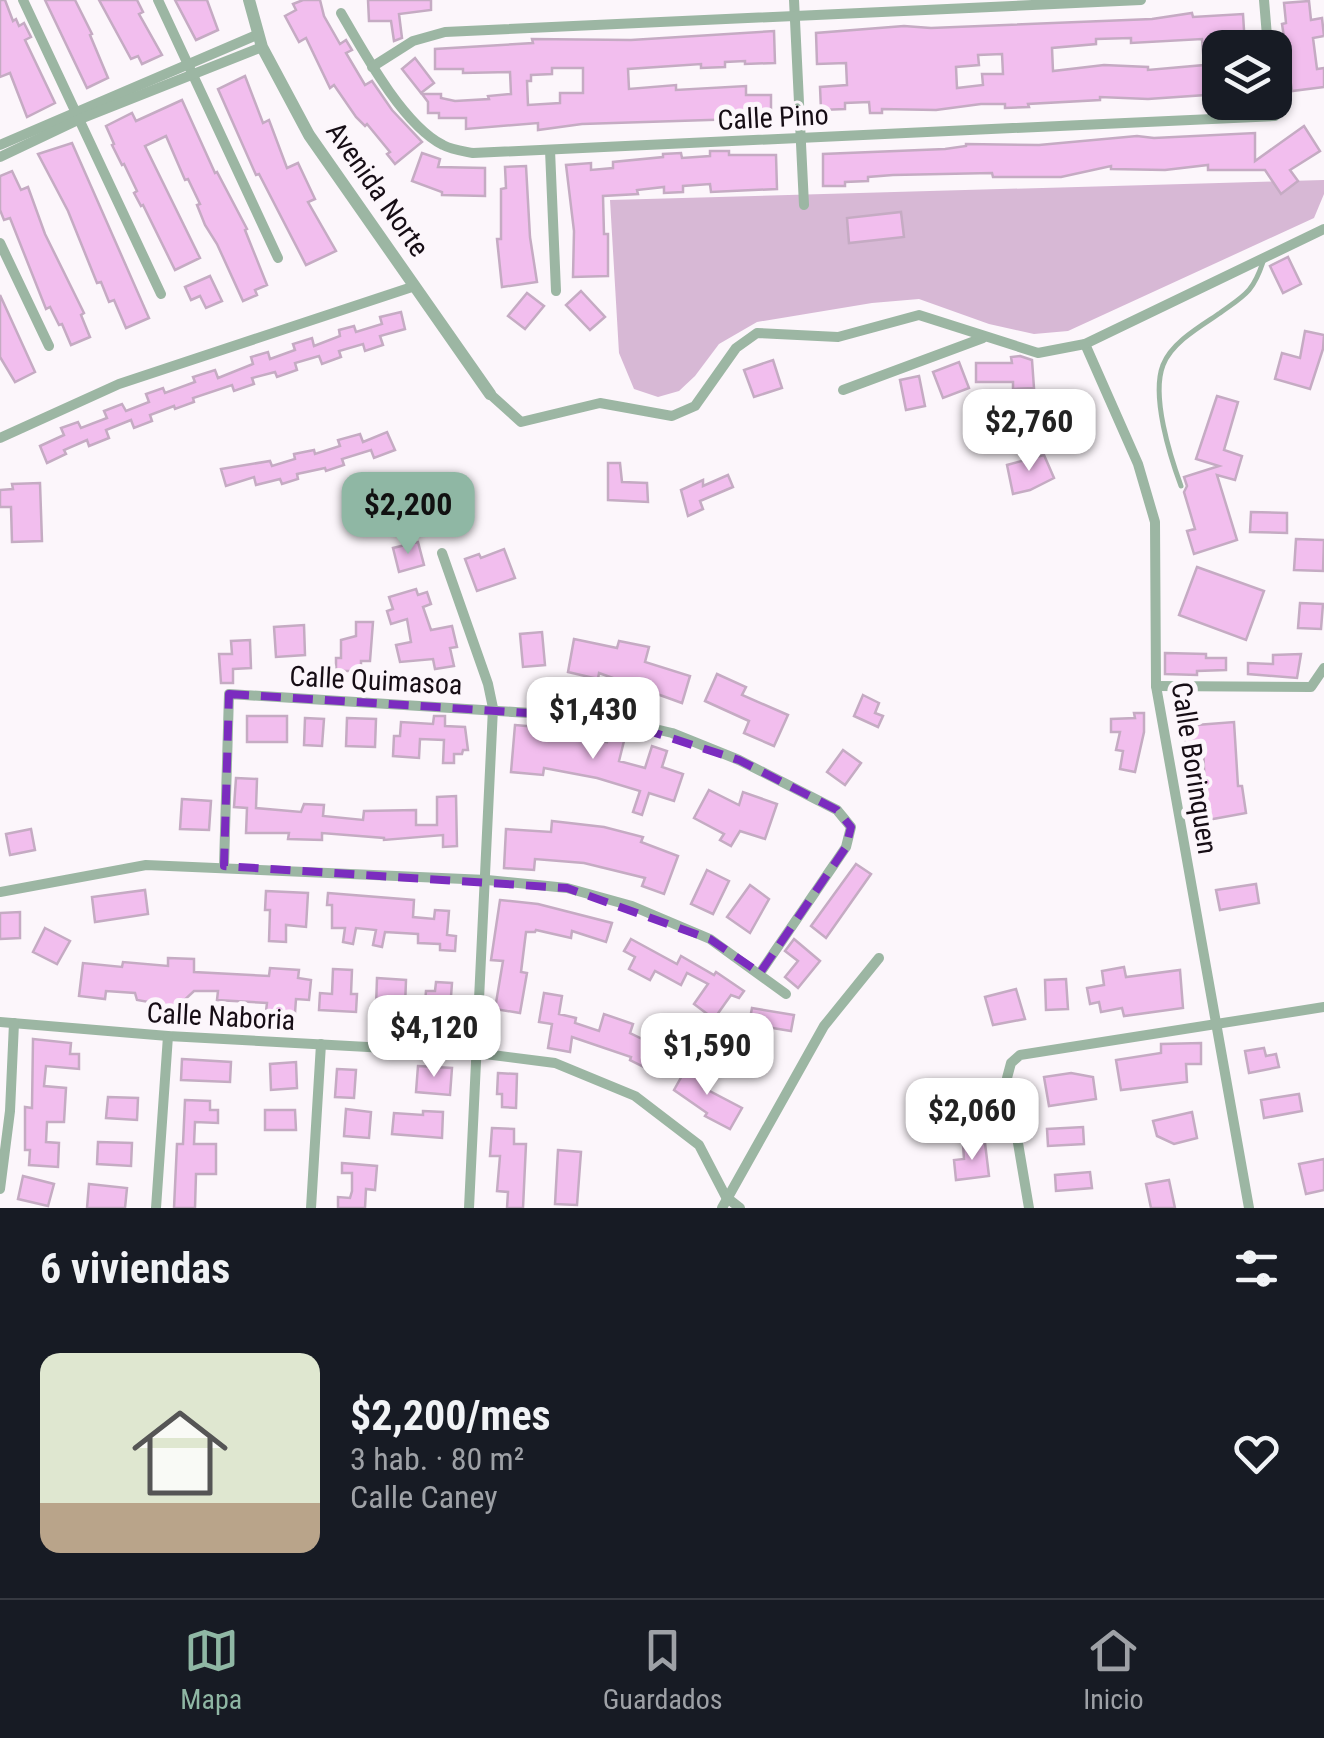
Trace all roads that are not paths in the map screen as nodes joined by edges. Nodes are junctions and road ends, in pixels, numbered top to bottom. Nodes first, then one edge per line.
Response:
1 (23, 0) edge
2 (158, 0) edge
3 (249, 0) edge
4 (794, 0) edge
5 (1141, 0) edge
6 (1264, 0) edge
7 (341, 13) dead end
8 (795, 16) junction
9 (1266, 30) edge
10 (261, 41) junction
11 (372, 67) junction
12 (190, 68) junction
13 (78, 115) junction
14 (1202, 120) edge
15 (801, 139) junction
16 (0, 145) edge
17 (550, 150) junction
18 (0, 157) edge
19 (804, 205) dead end
20 (1324, 229) edge
21 (0, 243) edge
22 (278, 258) dead end
23 (1264, 258) junction
24 (415, 286) junction
25 (556, 291) dead end
26 (161, 294) dead end
27 (984, 338) junction
28 (1085, 344) junction
29 (48, 346) dead end
30 (843, 390) dead end
31 (490, 394) joint
32 (0, 438) edge
33 (1181, 486) dead end
34 (442, 553) dead end
35 (1324, 668) edge
36 (1156, 686) junction
37 (493, 708) junction
38 (224, 866) junction
39 (486, 880) junction
40 (0, 892) edge
41 (879, 958) dead end
42 (760, 973) junction
43 (786, 994) dead end
44 (1324, 1008) edge
45 (0, 1022) edge
46 (14, 1024) junction
47 (1218, 1025) junction
48 (168, 1036) junction
49 (321, 1044) junction
50 (477, 1053) junction
51 (0, 1188) edge
52 (724, 1202) edge
53 (156, 1208) edge
54 (311, 1208) edge
55 (469, 1208) edge
56 (740, 1208) edge
57 (1029, 1208) edge
58 (1249, 1208) edge

1 - 13 street
2 - 12 street
3 - 10 street, Avenida Norte
4 - 8 street
5 - 8 street
6 - 9 street
7 - 11 street, Calle Pino
8 - 11 street
8 - 15 street
10 - 12 street
10 - 24 street, Avenida Norte
11 - 17 street, Calle Pino
12 - 13 street
12 - 22 street
13 - 16 street
13 - 18 street
13 - 26 street
14 - 15 street, Calle Pino
15 - 17 street, Calle Pino
15 - 19 street
17 - 25 street
20 - 23 street
21 - 29 street
23 - 28 street
23 - 33 lane
24 - 31 street, Avenida Norte
24 - 32 street
27 - 28 street
27 - 30 street
27 - 31 street
28 - 36 street, Calle Borinquen
34 - 37 street
35 - 36 street
36 - 47 street, Calle Borinquen
37 - 38 street, Calle Quimasoa
37 - 39 street
37 - 42 street, Calle Quimasoa
38 - 39 street
38 - 40 street
39 - 42 street
39 - 50 street
41 - 52 street
42 - 43 street
44 - 47 street
45 - 46 street, Calle Naboria
46 - 48 street, Calle Naboria
46 - 51 street
47 - 57 street
47 - 58 street, Calle Borinquen
48 - 49 street, Calle Naboria
48 - 53 street
49 - 50 street, Calle Naboria
49 - 54 street
50 - 52 street, Calle Naboria
50 - 55 street
52 - 56 street, Calle Naboria

